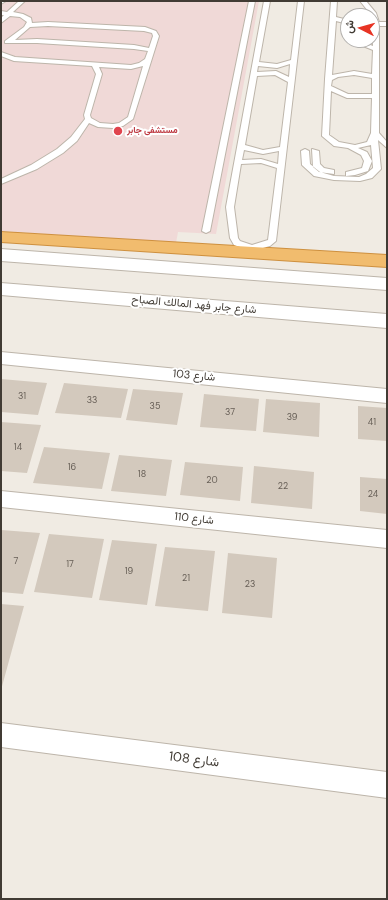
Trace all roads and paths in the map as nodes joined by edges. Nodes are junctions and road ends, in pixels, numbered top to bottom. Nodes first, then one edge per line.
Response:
1 (22, 1) edge
2 (252, 1) edge
3 (267, 1) edge
4 (301, 1) edge
5 (334, 1) edge
6 (1, 13) edge
7 (10, 13) junction
8 (333, 18) junction
9 (340, 20) edge
10 (1, 21) edge
11 (29, 25) junction
12 (340, 34) edge
13 (4, 44) edge
14 (340, 45) edge
15 (373, 48) edge
16 (376, 49) joint
17 (152, 50) junction
18 (1, 54) edge
19 (148, 60) junction
20 (294, 61) junction
21 (256, 64) junction
22 (95, 65) junction
23 (255, 74) junction
24 (376, 77) junction
25 (328, 79) junction
26 (292, 81) junction
27 (328, 87) junction
28 (376, 96) junction
29 (88, 119) junction
30 (374, 136) junction
31 (387, 146) edge
32 (242, 147) junction
33 (346, 147) junction
34 (284, 148) junction
35 (306, 151) dead end
36 (315, 151) dead end
37 (239, 162) junction
38 (282, 167) junction
39 (1, 182) edge
40 (206, 231) dead end
41 (1, 237) edge
42 (1, 254) edge
43 (387, 261) edge
44 (387, 284) edge
45 (1, 290) edge
46 (387, 321) edge
47 (1, 358) edge
48 (387, 396) edge
49 (1, 499) edge
50 (387, 539) edge
51 (1, 735) edge
52 (387, 785) edge

1 - 7 lane
2 - 40 lane
3 - 21 lane
4 - 20 lane
5 - 8 lane
6 - 7 lane
7 - 10 lane
7 - 11 lane
8 - 9 lane
8 - 12 lane
11 - 13 lane
11 - 17 lane
13 - 17 lane
14 - 25 lane
15 - 16 lane
16 - 24 lane
17 - 19 lane
18 - 22 lane
19 - 22 lane
19 - 29 lane
20 - 21 lane
20 - 26 lane
21 - 23 lane
22 - 29 lane
23 - 26 lane
23 - 32 lane
24 - 25 lane
24 - 28 lane
25 - 27 lane
26 - 34 lane
27 - 28 lane
27 - 33 lane
28 - 30 lane
29 - 39 lane
30 - 31 lane
30 - 33 lane
30 - 35 lane
32 - 34 lane
32 - 37 lane
33 - 36 lane
34 - 38 lane
37 - 38 lane
37 - 38 lane
41 - 43 highway
42 - 44 street
45 - 46 street, شارع جابر فهد المالك الصباح
47 - 48 street, شارع 103
49 - 50 street, شارع 110
51 - 52 street, شارع 108

